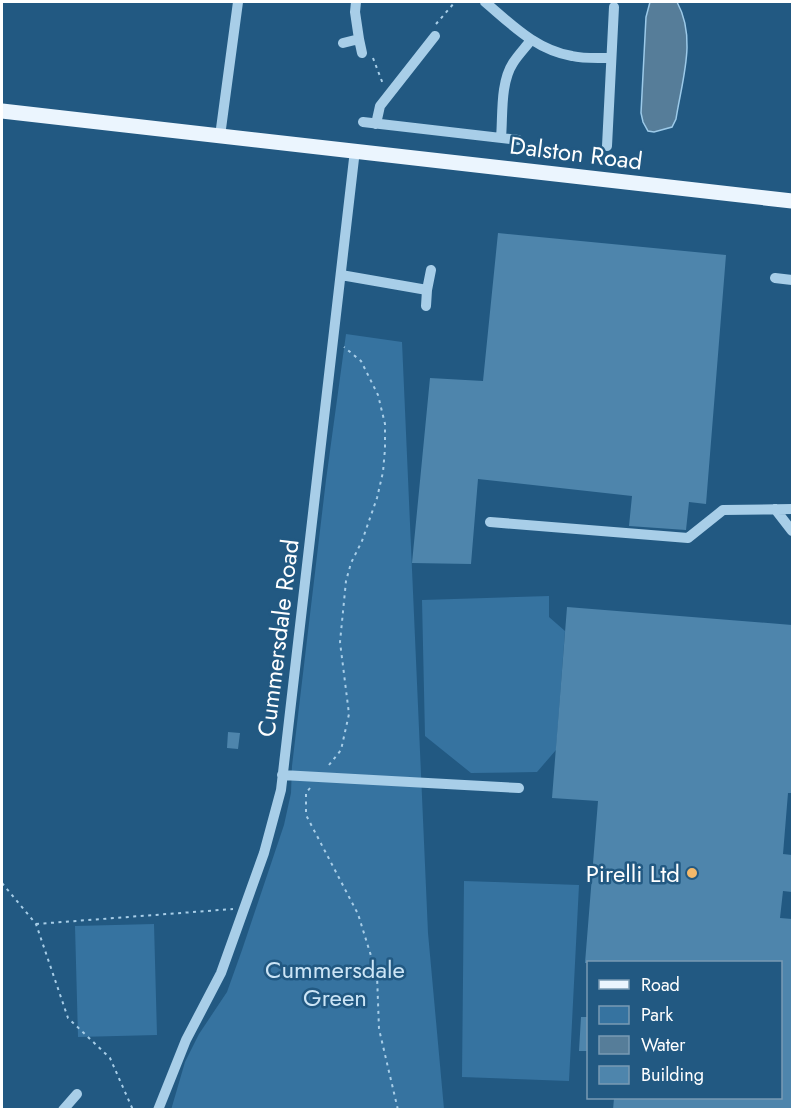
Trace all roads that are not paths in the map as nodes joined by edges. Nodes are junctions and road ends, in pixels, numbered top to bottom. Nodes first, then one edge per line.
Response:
1 (237, 2) edge
2 (356, 2) edge
3 (485, 2) edge
4 (614, 7) dead end
5 (435, 36) dead end
6 (358, 39) junction
7 (531, 40) junction
8 (343, 43) dead end
9 (362, 53) road end
10 (610, 58) junction
11 (2, 111) edge
12 (363, 122) dead end
13 (376, 124) junction
14 (220, 136) junction
15 (501, 138) junction
16 (518, 140) dead end
17 (607, 146) dead end
18 (355, 150) junction
19 (792, 201) edge
20 (431, 270) dead end
21 (341, 275) junction
22 (775, 279) dead end
23 (792, 280) edge
24 (427, 290) junction
25 (426, 306) dead end
26 (775, 509) junction
27 (792, 509) edge
28 (490, 522) dead end
29 (792, 531) edge
30 (282, 775) junction
31 (519, 788) dead end
32 (77, 1094) dead end
33 (63, 1110) edge
34 (158, 1110) edge

1 - 14 street
2 - 6 street
3 - 7 street
4 - 10 street
5 - 13 street
6 - 8 street
6 - 9 street
7 - 10 street
7 - 15 street
10 - 17 street
11 - 14 main road, Dalston Road
12 - 13 street
13 - 15 street
14 - 18 main road, Dalston Road
15 - 16 street
18 - 19 main road, Dalston Road
18 - 21 street, Cummersdale Road
20 - 24 street
21 - 24 street
21 - 30 street, Cummersdale Road
22 - 23 street
24 - 25 street
26 - 27 street
26 - 28 street
26 - 29 street
30 - 31 street
30 - 34 street, Cummersdale Road
32 - 33 street

